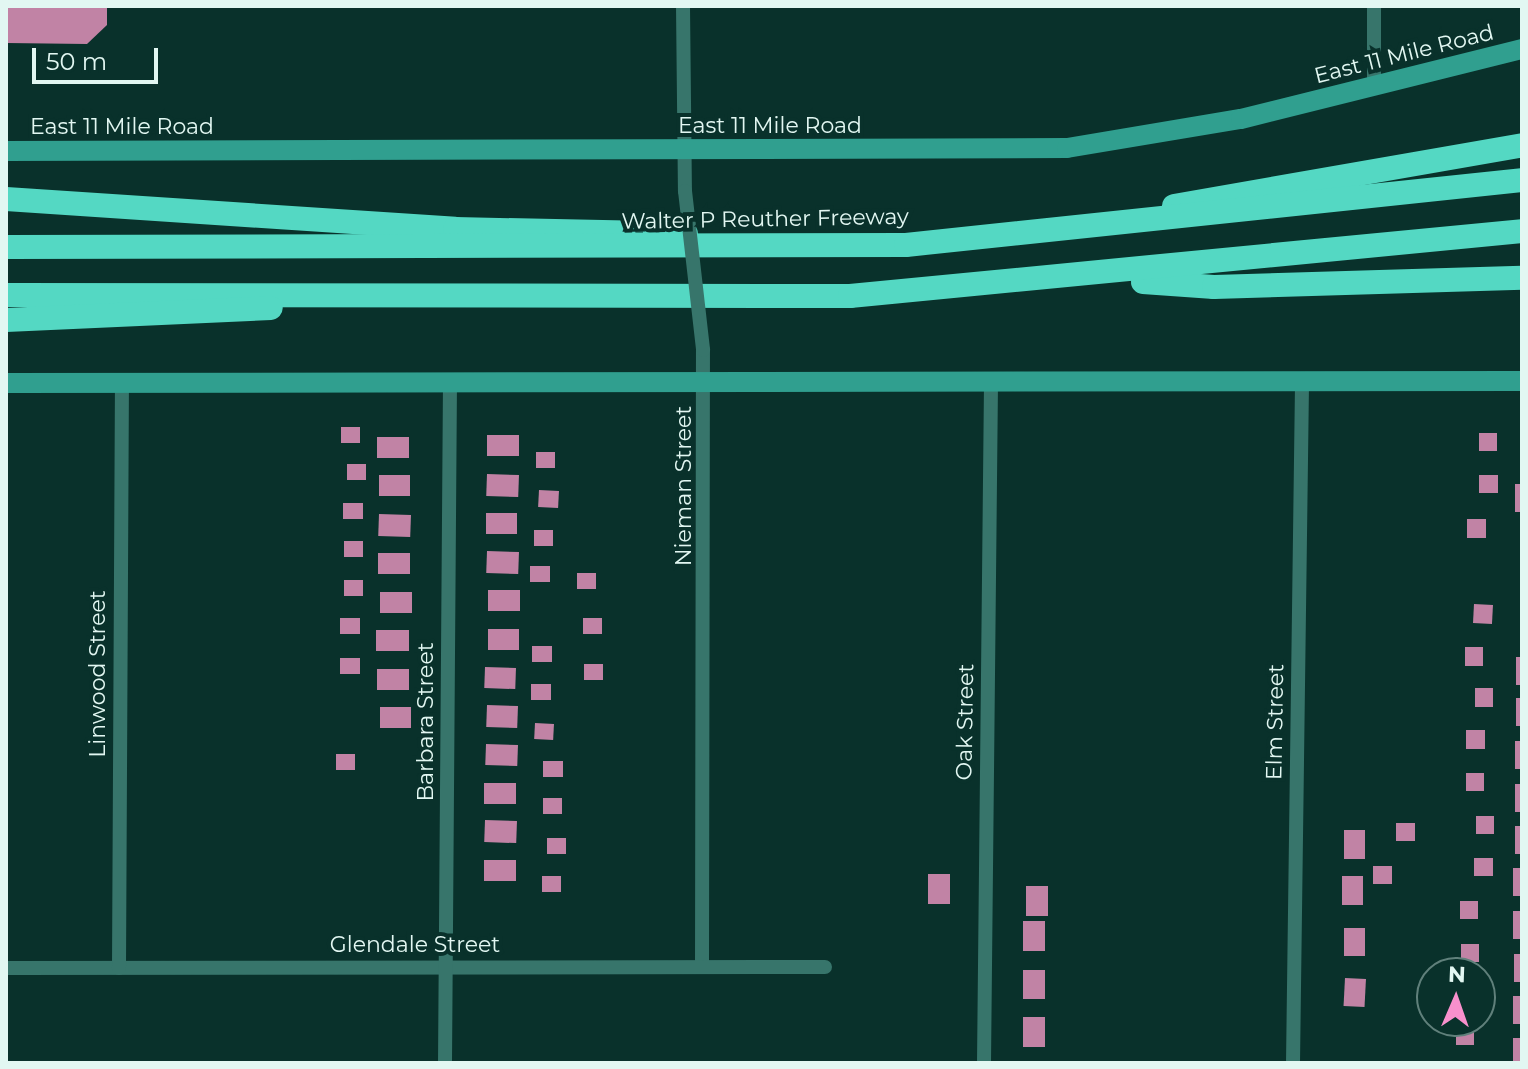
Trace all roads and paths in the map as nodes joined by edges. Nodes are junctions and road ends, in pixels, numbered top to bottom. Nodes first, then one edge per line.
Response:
1 (683, 6) edge
2 (1374, 6) edge
3 (1522, 49) edge
4 (1374, 86) junction
5 (1522, 145) edge
6 (680, 149) junction
7 (6, 151) edge
8 (1522, 180) edge
9 (6, 199) edge
10 (1103, 227) junction
11 (1522, 231) edge
12 (6, 247) edge
13 (788, 247) junction
14 (1089, 278) junction
15 (1522, 278) edge
16 (6, 295) edge
17 (341, 297) junction
18 (6, 320) edge
19 (122, 381) junction
20 (1302, 381) junction
21 (1522, 381) edge
22 (450, 382) junction
23 (706, 382) junction
24 (991, 382) junction
25 (6, 383) edge
26 (446, 967) junction
27 (702, 967) junction
28 (825, 967) dead end
29 (6, 968) edge
30 (119, 968) junction
31 (445, 1063) edge
32 (984, 1063) edge
33 (1293, 1063) edge

1 - 6 street, Nieman Street
2 - 4 street
3 - 4 main road, East 11 Mile Road
4 - 6 main road, East 11 Mile Road
5 - 10 highway
6 - 7 main road, East 11 Mile Road
6 - 23 street, Nieman Street, bridge
8 - 10 highway, Walter P Reuther Freeway
9 - 13 highway
10 - 13 highway, Walter P Reuther Freeway
11 - 14 highway
12 - 13 highway, Walter P Reuther Freeway
14 - 15 highway
14 - 17 highway
16 - 17 highway
17 - 18 highway
19 - 22 main road
19 - 25 main road
19 - 30 street, Linwood Street
20 - 21 main road
20 - 24 main road
20 - 33 street, Elm Street
22 - 23 main road
22 - 26 street, Barbara Street
23 - 24 main road
23 - 27 street, Nieman Street
24 - 32 street, Oak Street
26 - 27 street, Glendale Street
26 - 30 street, Glendale Street
26 - 31 street, Barbara Street
27 - 28 street, Glendale Street
29 - 30 street, Glendale Street

